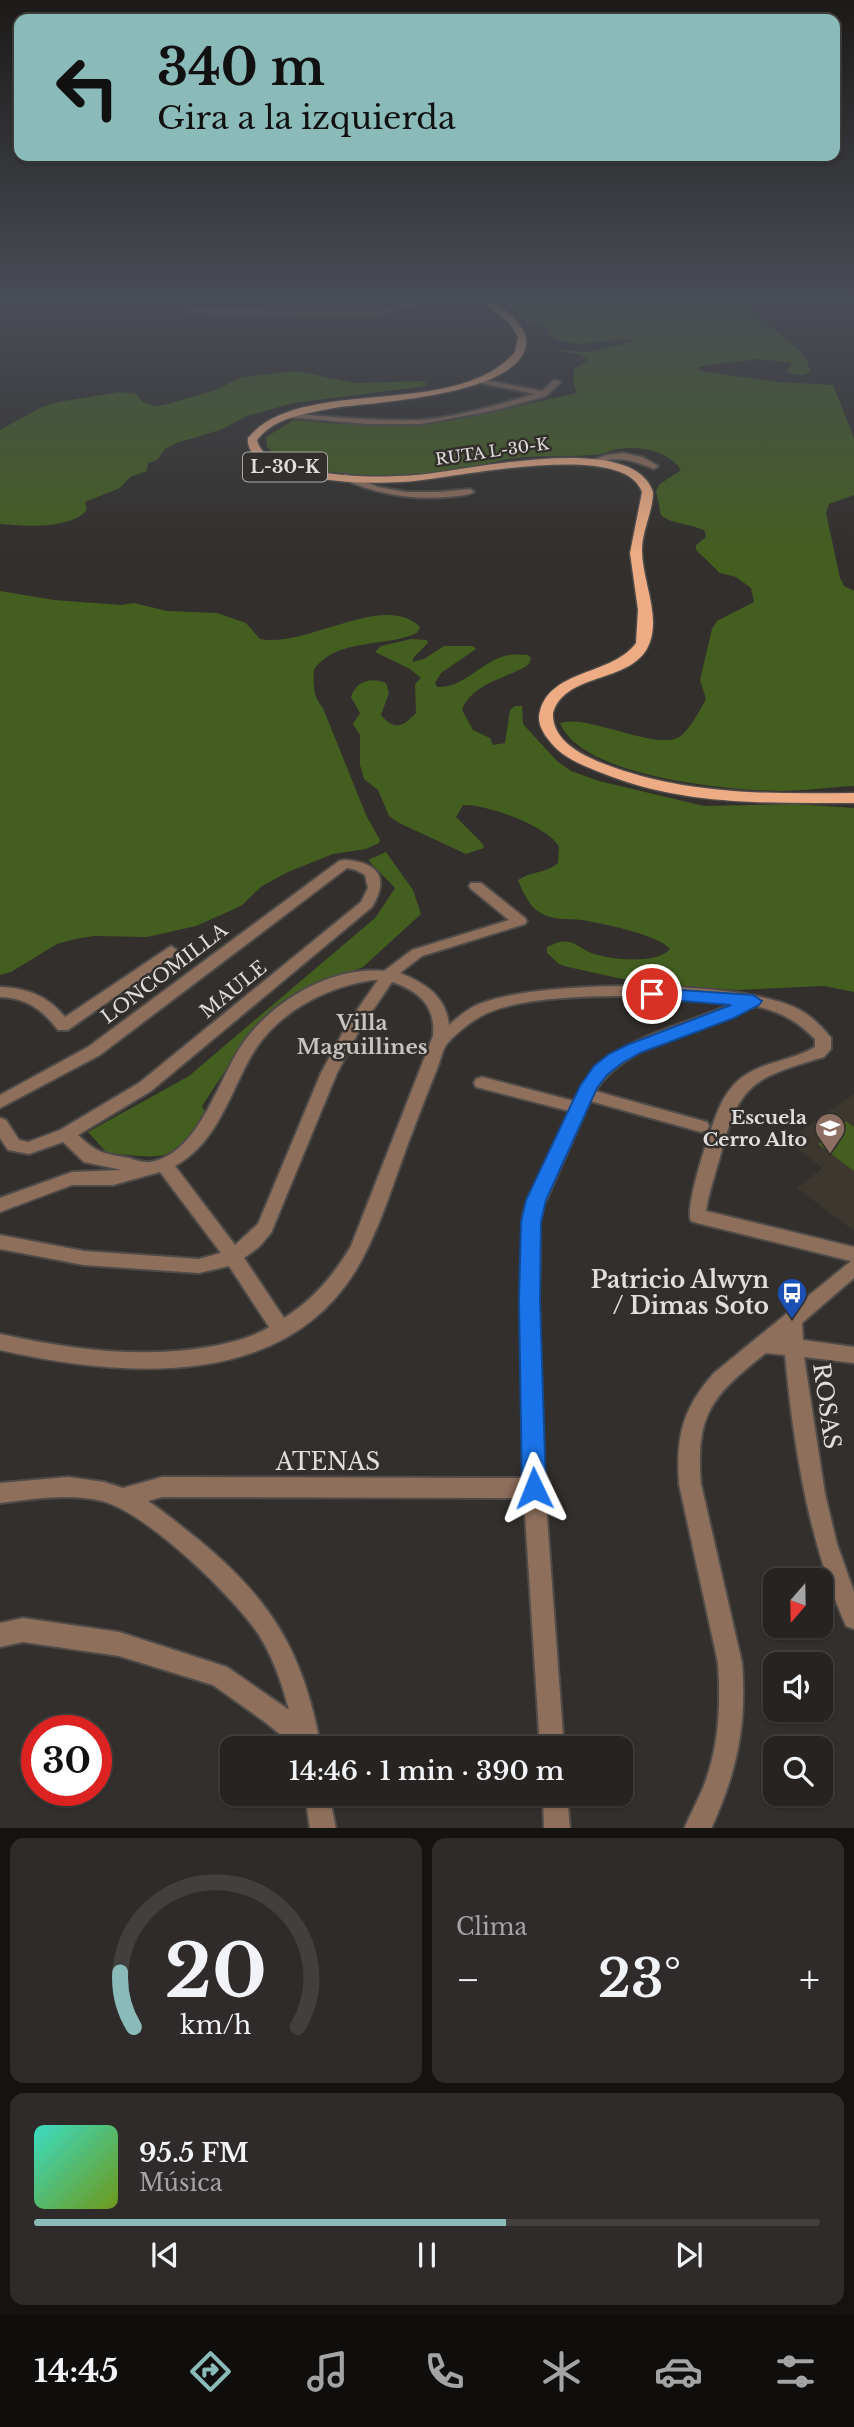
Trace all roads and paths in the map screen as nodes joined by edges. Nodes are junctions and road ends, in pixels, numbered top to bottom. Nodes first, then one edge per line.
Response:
1 (460, 385) edge
2 (509, 385) edge
3 (553, 385) edge
4 (543, 394) junction
5 (287, 415) junction
6 (591, 462) junction
7 (654, 467) dead end
8 (346, 477) junction
9 (470, 492) dead end
10 (854, 797) edge
11 (344, 863) joint
12 (476, 886) dead end
13 (171, 951) dead end
14 (390, 974) junction
15 (0, 992) edge
16 (753, 1001) junction
17 (438, 1044) junction
18 (482, 1083) dead end
19 (582, 1101) junction
20 (0, 1102) edge
21 (0, 1124) edge
22 (701, 1126) dead end
23 (66, 1133) junction
24 (90, 1157) junction
25 (154, 1165) junction
26 (80, 1177) junction
27 (0, 1205) edge
28 (0, 1242) edge
29 (854, 1254) edge
30 (233, 1256) junction
31 (854, 1267) edge
32 (792, 1320) junction
33 (282, 1330) junction
34 (0, 1342) edge
35 (763, 1343) junction
36 (793, 1348) junction
37 (854, 1355) edge
38 (534, 1488) junction
39 (0, 1493) edge
40 (124, 1498) junction
41 (854, 1618) edge
42 (0, 1635) edge
43 (299, 1736) edge
44 (307, 1736) edge
45 (551, 1736) edge
46 (319, 1806) edge
47 (556, 1806) edge
48 (323, 1828) edge
49 (557, 1828) edge
50 (698, 1828) edge

1 - 5 main road, RUTA L-30-K / L-30-K
2 - 4 street
3 - 4 street
4 - 5 street
5 - 8 main road, RUTA L-30-K / L-30-K
6 - 7 street
6 - 8 main road, RUTA L-30-K / L-30-K
6 - 10 main road, RUTA L-30-K / L-30-K
8 - 9 street
11 - 20 street, LONCOMILLA
11 - 23 street, MAULE
12 - 14 street
13 - 15 street
14 - 17 street
14 - 25 street
14 - 30 street
16 - 17 street
16 - 19 street
16 - 29 street
17 - 33 street
18 - 19 street
19 - 22 street
19 - 38 street
21 - 23 street
23 - 24 street
24 - 25 street
24 - 26 street
25 - 26 street
25 - 30 street
26 - 27 street
28 - 30 street
30 - 33 street
31 - 32 street
32 - 35 street
32 - 36 street, ROSAS
33 - 34 street
35 - 36 street
35 - 50 street
36 - 37 street
36 - 41 street, ROSAS
38 - 40 street, ATENAS
38 - 45 street
39 - 40 street
40 - 44 street
42 - 43 street
46 - 48 street
47 - 49 street

